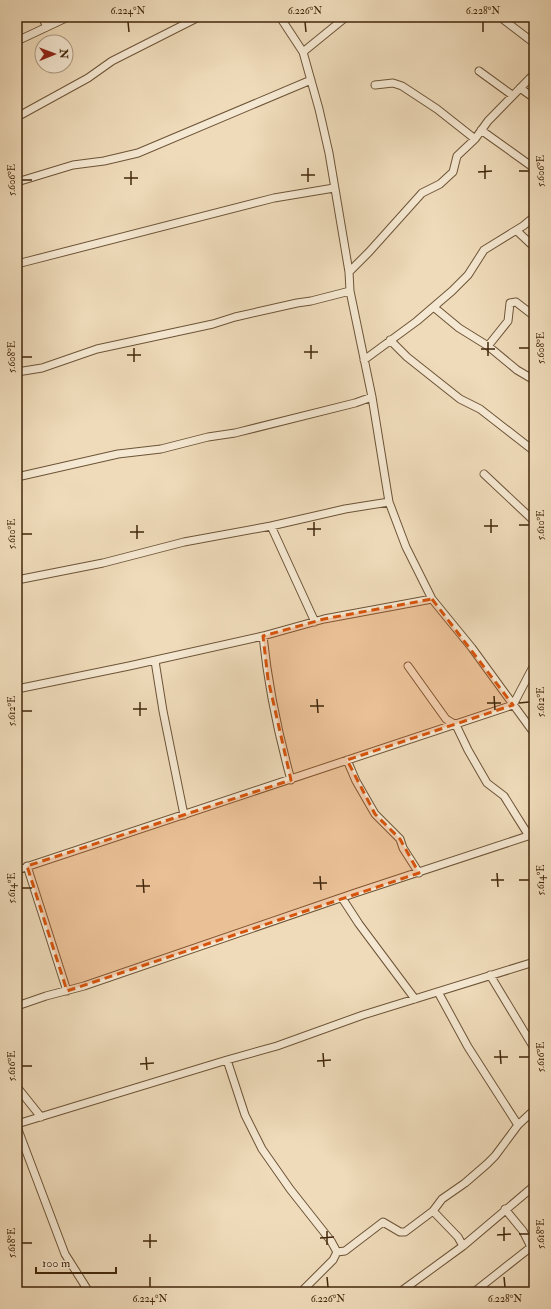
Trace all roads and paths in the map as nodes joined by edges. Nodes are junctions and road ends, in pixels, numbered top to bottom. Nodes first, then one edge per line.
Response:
1 (42, 17) edge
2 (68, 17) edge
3 (199, 17) edge
4 (280, 17) edge
5 (346, 17) edge
6 (500, 17) edge
7 (47, 27) junction
8 (17, 41) edge
9 (534, 43) edge
10 (303, 52) junction
11 (479, 71) dead end
12 (534, 74) edge
13 (311, 80) junction
14 (375, 85) dead end
15 (520, 88) junction
16 (512, 95) junction
17 (534, 98) edge
18 (17, 118) edge
19 (481, 130) junction
20 (475, 139) junction
21 (534, 168) edge
22 (17, 182) edge
23 (334, 188) junction
24 (534, 217) edge
25 (517, 231) junction
26 (534, 247) edge
27 (17, 264) edge
28 (349, 272) junction
29 (350, 291) junction
30 (436, 306) junction
31 (534, 316) edge
32 (390, 340) junction
33 (488, 346) junction
34 (364, 360) junction
35 (17, 372) edge
36 (534, 380) edge
37 (372, 397) junction
38 (534, 451) edge
39 (484, 474) dead end
40 (17, 477) edge
41 (389, 502) junction
42 (534, 521) edge
43 (271, 526) junction
44 (17, 580) edge
45 (432, 599) junction
46 (315, 622) junction
47 (262, 636) junction
48 (155, 661) junction
49 (534, 665) edge
50 (408, 666) dead end
51 (17, 689) edge
52 (513, 705) junction
53 (456, 725) junction
54 (534, 733) edge
55 (348, 760) junction
56 (291, 780) junction
57 (184, 815) junction
58 (532, 835) edge
59 (27, 866) junction
60 (17, 870) edge
61 (419, 873) junction
62 (342, 898) junction
63 (534, 962) edge
64 (490, 976) junction
65 (67, 991) junction
66 (438, 992) junction
67 (416, 999) junction
68 (17, 1006) edge
69 (534, 1048) edge
70 (227, 1060) junction
71 (17, 1088) edge
72 (534, 1110) edge
73 (41, 1117) junction
74 (518, 1125) junction
75 (17, 1126) edge
76 (534, 1186) edge
77 (505, 1209) junction
78 (433, 1211) junction
79 (462, 1246) junction
80 (533, 1250) edge
81 (337, 1252) junction
82 (89, 1292) edge
83 (301, 1292) edge
84 (400, 1292) edge
85 (474, 1292) edge

1 - 7 street
2 - 7 street
3 - 18 street
4 - 10 street
5 - 10 street
6 - 9 street
7 - 8 street
10 - 13 street
11 - 16 street
12 - 15 street
13 - 22 street
13 - 23 street
14 - 20 street
15 - 16 street
15 - 17 street
16 - 19 street
19 - 20 street
19 - 21 street
20 - 28 street
23 - 27 street
23 - 28 street
24 - 25 street
25 - 26 street
25 - 30 street
28 - 29 street
29 - 34 street
29 - 35 street
30 - 32 street
30 - 33 street
31 - 33 street
32 - 34 street
32 - 38 street
33 - 36 street
34 - 37 street
37 - 40 street
37 - 41 street
39 - 42 street
41 - 43 street
41 - 45 street
43 - 44 street
43 - 46 street
45 - 46 street
45 - 52 street
46 - 47 street
47 - 48 street
47 - 56 street
48 - 51 street
48 - 57 street
49 - 52 street
50 - 53 street
52 - 53 street
52 - 54 street
53 - 55 street
53 - 58 street
55 - 56 street
55 - 61 street
56 - 57 street
57 - 59 street
58 - 61 street
59 - 60 street
59 - 65 street
61 - 62 street
62 - 65 street
62 - 67 street
63 - 64 street
64 - 66 street
64 - 69 street
65 - 68 street
66 - 67 street
66 - 74 street
67 - 70 street
70 - 73 street
70 - 81 street
71 - 73 street
72 - 74 street
73 - 75 street
74 - 78 street
75 - 82 street
76 - 77 street
77 - 79 street
77 - 80 street
78 - 79 street
78 - 81 street
79 - 84 street
80 - 85 street
81 - 83 street

